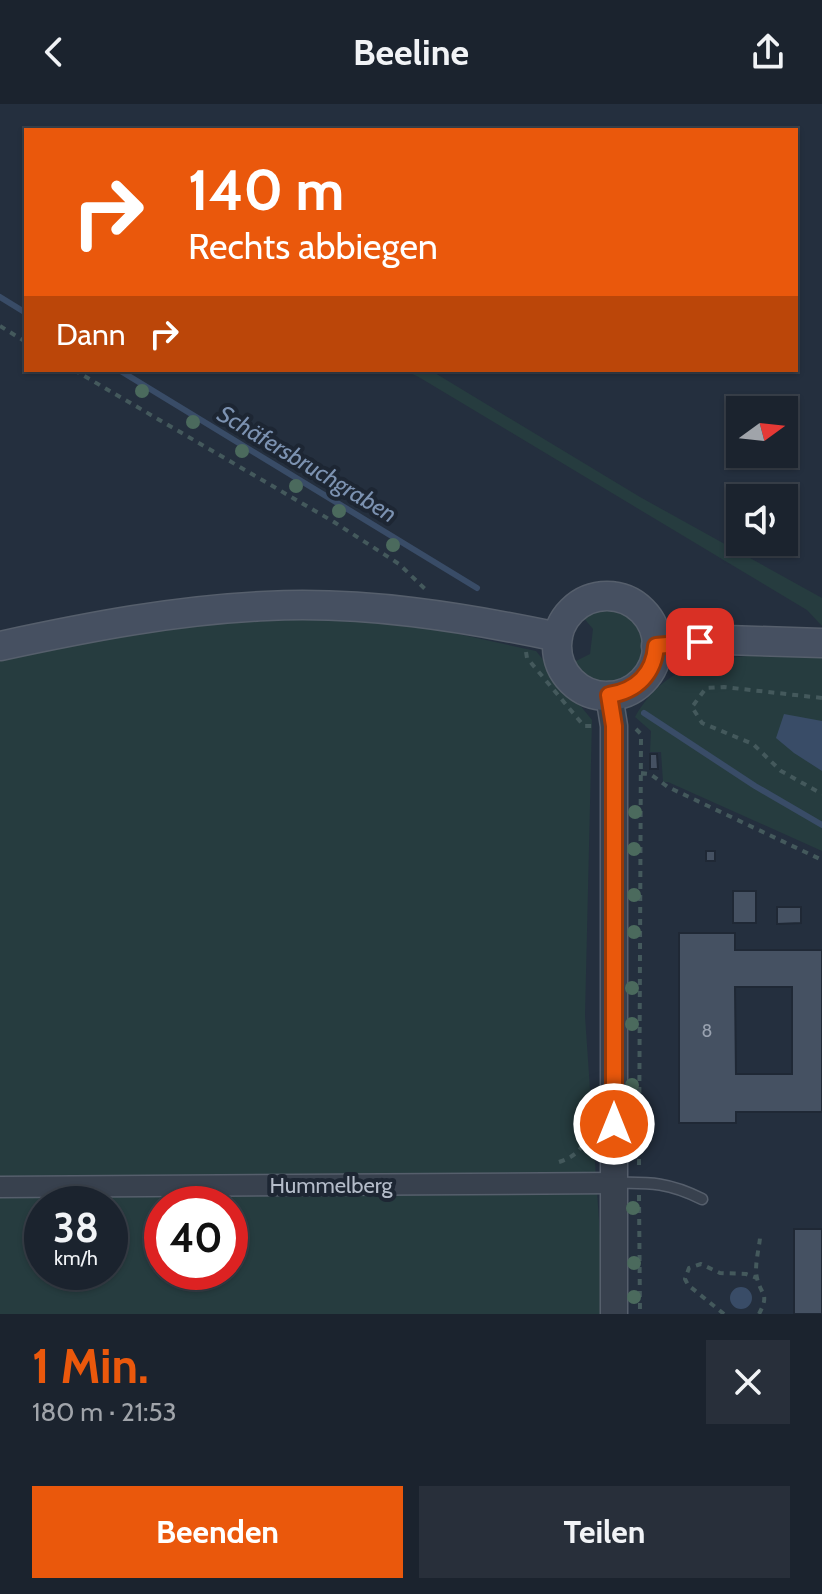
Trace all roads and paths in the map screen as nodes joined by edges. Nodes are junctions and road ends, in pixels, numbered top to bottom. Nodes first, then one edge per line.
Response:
1 (0, 326) edge
2 (24, 341) edge
3 (77, 372) edge
4 (426, 590) dead end
5 (527, 630) junction
6 (558, 637) junction
7 (822, 643) edge
8 (0, 646) edge
9 (656, 646) junction
10 (609, 695) junction
11 (822, 698) edge
12 (614, 726) junction
13 (640, 773) junction
14 (822, 794) edge
15 (822, 860) edge
16 (627, 1125) junction
17 (552, 1164) dead end
18 (626, 1182) junction
19 (0, 1187) edge
20 (702, 1199) dead end
21 (760, 1238) dead end
22 (757, 1278) junction
23 (614, 1314) edge
24 (640, 1314) edge
25 (724, 1314) edge
26 (759, 1314) edge

1 - 2 path
3 - 4 path
5 - 6 main road
5 - 8 main road
5 - 12 path
6 - 9 main road
6 - 10 main road
7 - 9 main road
9 - 10 main road
10 - 12 street
11 - 14 path
12 - 13 path
12 - 16 street
13 - 15 path
13 - 16 path
16 - 17 path
16 - 18 street
16 - 18 path
18 - 19 street, Hummelberg
18 - 20 lane
18 - 23 street
18 - 24 path
21 - 22 path
22 - 25 path
22 - 26 path

